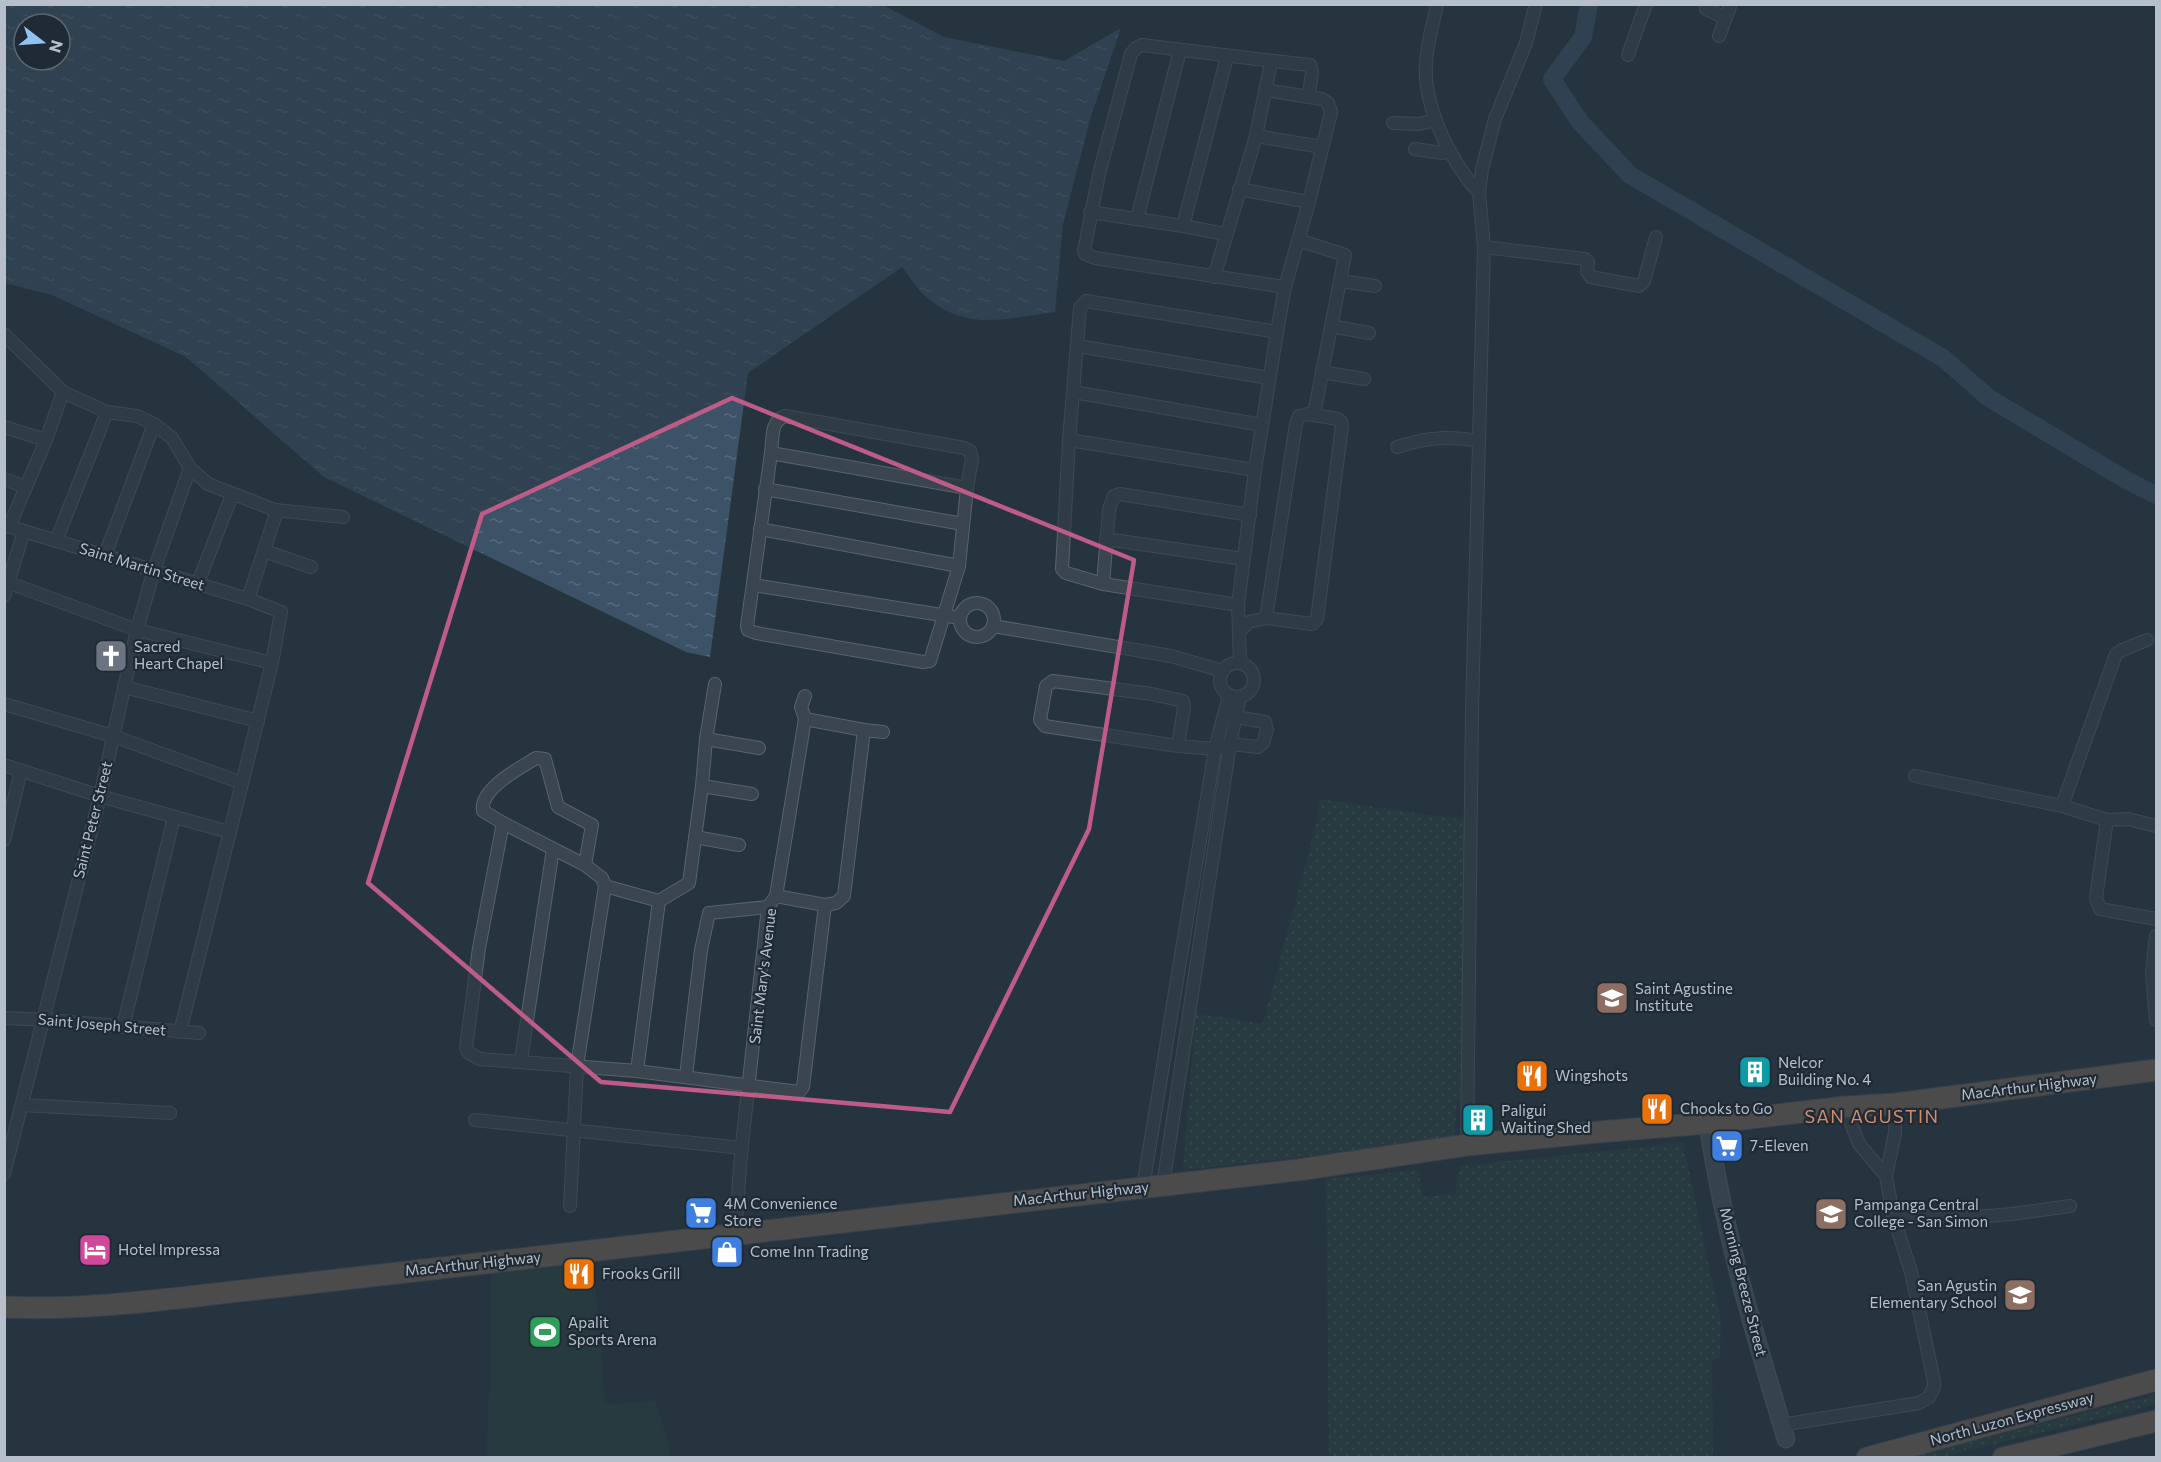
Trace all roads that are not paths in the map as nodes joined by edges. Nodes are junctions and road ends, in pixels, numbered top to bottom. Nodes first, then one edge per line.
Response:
1 (1437, 4) edge
2 (1536, 4) edge
3 (1646, 4) edge
4 (1731, 4) edge
5 (1706, 9) dead end
6 (1725, 18) junction
7 (1719, 36) dead end
8 (1180, 50) junction
9 (1628, 55) dead end
10 (1227, 57) junction
11 (1273, 61) junction
12 (1265, 90) junction
13 (1309, 95) junction
14 (1436, 120) junction
15 (1393, 123) dead end
16 (1256, 136) junction
17 (1322, 147) junction
18 (1415, 149) dead end
19 (1450, 151) junction
20 (1239, 189) junction
21 (1479, 193) junction
22 (1309, 202) junction
23 (1090, 212) junction
24 (1137, 219) junction
25 (1183, 226) junction
26 (1225, 234) junction
27 (1656, 237) dead end
28 (1298, 240) junction
29 (1484, 248) junction
30 (1214, 277) junction
31 (1340, 281) junction
32 (1375, 286) dead end
33 (1285, 287) junction
34 (1331, 326) junction
35 (1277, 332) junction
36 (1369, 333) dead end
37 (4, 334) edge
38 (1078, 346) junction
39 (1322, 372) junction
40 (1269, 378) junction
41 (1364, 379) dead end
42 (63, 392) junction
43 (1074, 392) junction
44 (106, 412) junction
45 (1314, 414) junction
46 (154, 424) junction
47 (1262, 425) junction
48 (4, 427) edge
49 (46, 440) junction
50 (1069, 440) junction
51 (1479, 441) junction
52 (1397, 447) dead end
53 (771, 453) junction
54 (190, 468) junction
55 (1255, 470) junction
56 (4, 479) edge
57 (26, 488) junction
58 (967, 488) junction
59 (765, 489) junction
60 (232, 495) junction
61 (275, 510) junction
62 (1250, 515) junction
63 (343, 517) dead end
64 (963, 524) junction
65 (7, 526) edge
66 (760, 530) junction
67 (24, 531) junction
68 (1106, 539) junction
69 (56, 541) junction
70 (264, 551) junction
71 (105, 555) junction
72 (1244, 559) junction
73 (959, 566) junction
74 (311, 567) dead end
75 (154, 570) junction
76 (7, 582) edge
77 (198, 583) junction
78 (1103, 584) junction
79 (753, 585) junction
80 (4, 596) edge
81 (248, 599) junction
82 (1238, 605) junction
83 (944, 614) junction
84 (960, 618) junction
85 (1266, 618) junction
86 (993, 626) junction
87 (137, 630) junction
88 (1239, 631) junction
89 (2147, 640) dead end
90 (272, 663) junction
91 (1240, 663) junction
92 (1223, 671) junction
93 (715, 684) dead end
94 (124, 687) junction
95 (805, 696) dead end
96 (1234, 696) junction
97 (4, 704) edge
98 (1236, 717) junction
99 (805, 719) junction
100 (258, 721) junction
101 (864, 730) junction
102 (883, 732) dead end
103 (113, 736) junction
104 (706, 740) junction
105 (1230, 744) junction
106 (1178, 746) junction
107 (759, 748) dead end
108 (1215, 749) junction
109 (4, 765) edge
110 (21, 771) junction
111 (1915, 776) dead end
112 (242, 783) junction
113 (702, 786) junction
114 (752, 794) dead end
115 (100, 796) junction
116 (2062, 806) junction
117 (174, 817) junction
118 (2107, 820) junction
119 (503, 823) junction
120 (2157, 826) edge
121 (229, 832) junction
122 (695, 837) junction
123 (4, 840) edge
124 (739, 845) dead end
125 (553, 849) junction
126 (585, 865) junction
127 (605, 886) junction
128 (776, 896) junction
129 (659, 901) junction
130 (825, 905) junction
131 (768, 907) junction
132 (2157, 919) edge
133 (2157, 936) edge
134 (1181, 954) junction
135 (1197, 957) junction
136 (4, 1018) edge
137 (43, 1020) junction
138 (2157, 1020) edge
139 (123, 1027) junction
140 (180, 1032) junction
141 (199, 1034) dead end
142 (521, 1060) junction
143 (577, 1066) junction
144 (2157, 1070) edge
145 (637, 1071) junction
146 (686, 1076) junction
147 (749, 1085) junction
148 (1158, 1095) junction
149 (1176, 1096) junction
150 (1895, 1104) junction
151 (22, 1105) junction
152 (1845, 1107) junction
153 (170, 1113) dead end
154 (475, 1120) dead end
155 (1708, 1123) junction
156 (575, 1129) junction
157 (1467, 1145) junction
158 (742, 1148) junction
159 (1149, 1153) junction
160 (1167, 1154) junction
161 (4, 1174) edge
162 (1886, 1176) junction
163 (1153, 1186) junction
164 (570, 1206) dead end
165 (2070, 1206) dead end
166 (1893, 1215) junction
167 (735, 1235) junction
168 (4, 1308) edge
169 (2157, 1380) edge
170 (2157, 1421) edge
171 (1784, 1432) joint
172 (1867, 1458) edge
173 (2003, 1458) edge

1 - 14 street
2 - 21 street
3 - 9 street
4 - 6 street
5 - 6 street
6 - 7 street
8 - 10 street
8 - 23 street
8 - 24 street
10 - 11 street
10 - 25 street
11 - 12 street
11 - 13 street
12 - 13 street
12 - 16 street
13 - 17 street
14 - 15 street
14 - 19 street
16 - 17 street
16 - 20 street
17 - 22 street
18 - 19 street
19 - 21 street
20 - 22 street
20 - 26 street
21 - 29 street
22 - 28 street
23 - 24 street
23 - 30 street
24 - 25 street
25 - 26 street
26 - 30 street
27 - 29 street
28 - 31 street
28 - 33 street
29 - 51 street
30 - 33 street
31 - 32 street
31 - 34 street
33 - 35 street
34 - 36 street
34 - 39 street
35 - 38 street
35 - 40 street
37 - 42 street
38 - 40 street
38 - 43 street
39 - 41 street
39 - 45 street
40 - 47 street
42 - 44 street
42 - 49 street
43 - 47 street
43 - 50 street
44 - 46 street
44 - 69 street
45 - 85 street
45 - 85 street
46 - 54 street
46 - 71 street
47 - 55 street
48 - 49 street
49 - 57 street
50 - 55 street
50 - 78 street
51 - 52 street
51 - 157 street
53 - 58 street
53 - 58 street
53 - 59 street
54 - 60 street
54 - 75 street, Saint Peter Street
55 - 62 street
56 - 57 street
57 - 65 street
58 - 64 street
59 - 64 street
59 - 66 street
60 - 61 street
60 - 77 street
61 - 63 street
61 - 70 street
62 - 68 street
62 - 72 street
64 - 73 street
65 - 67 street, Saint Martin Street
66 - 73 street
66 - 79 street
67 - 69 street, Saint Martin Street
67 - 76 street
68 - 72 street
68 - 78 street
69 - 71 street, Saint Martin Street
70 - 74 street
70 - 81 street
71 - 75 street, Saint Martin Street
72 - 82 street
73 - 83 street
75 - 77 street, Saint Martin Street
75 - 87 street, Saint Peter Street
76 - 80 street
76 - 87 street
77 - 81 street, Saint Martin Street
78 - 82 street
79 - 83 street
79 - 83 street
81 - 90 street, Saint Martin Street
82 - 88 street
83 - 84 street
84 - 86 street
84 - 86 street
85 - 88 street
86 - 92 street
87 - 90 street
87 - 94 street, Saint Peter Street
88 - 91 street
89 - 116 street
90 - 100 street
91 - 92 street
91 - 96 street
92 - 96 street
93 - 104 street
94 - 100 street
94 - 103 street, Saint Peter Street
95 - 99 street, Saint Mary's Avenue
96 - 98 street
96 - 108 street
97 - 103 street
98 - 105 street
98 - 105 street
99 - 101 street
99 - 128 street, Saint Mary's Avenue
100 - 112 street
101 - 102 street
101 - 130 street
103 - 112 street
103 - 115 street, Saint Peter Street
104 - 107 street
104 - 113 street
105 - 108 street
105 - 135 street
106 - 106 street
106 - 108 street
108 - 134 street
109 - 110 street
110 - 115 street
110 - 123 street
111 - 116 street
112 - 121 street
113 - 114 street
113 - 122 street
115 - 117 street
115 - 137 street, Saint Peter Street
116 - 118 street
117 - 121 street
117 - 139 street
118 - 120 street
118 - 132 street
119 - 125 street
119 - 126 street
119 - 142 street
121 - 140 street
122 - 124 street
122 - 129 street
125 - 126 street
125 - 142 street
126 - 127 street
127 - 129 street
127 - 143 street
128 - 130 street
128 - 131 street, Saint Mary's Avenue
129 - 145 street
130 - 147 street
131 - 146 street
131 - 147 street, Saint Mary's Avenue
133 - 138 street
134 - 135 street
134 - 148 street
135 - 149 street
136 - 137 street, Saint Joseph Street
137 - 139 street, Saint Joseph Street
137 - 151 street, Saint Peter Street
139 - 140 street, Saint Joseph Street
140 - 141 street, Saint Joseph Street
142 - 143 street
143 - 145 street
143 - 156 street
144 - 150 highway, MacArthur Highway
145 - 146 street
146 - 147 street
147 - 158 street, Saint Mary's Avenue
148 - 149 street
148 - 159 street
149 - 160 street
150 - 152 highway, MacArthur Highway
150 - 162 street
151 - 153 street
151 - 161 street, Saint Peter Street
152 - 155 highway, MacArthur Highway
152 - 162 street
154 - 156 street
155 - 157 highway, MacArthur Highway
155 - 171 main road, Morning Breeze Street
156 - 158 street
156 - 164 street
157 - 163 highway, MacArthur Highway
158 - 167 street, Saint Mary's Avenue
159 - 160 street
159 - 163 street
160 - 163 street
162 - 166 street
163 - 167 highway, MacArthur Highway
165 - 166 street
166 - 171 street
167 - 168 highway, MacArthur Highway
169 - 172 highway, North Luzon Expressway
170 - 173 highway

